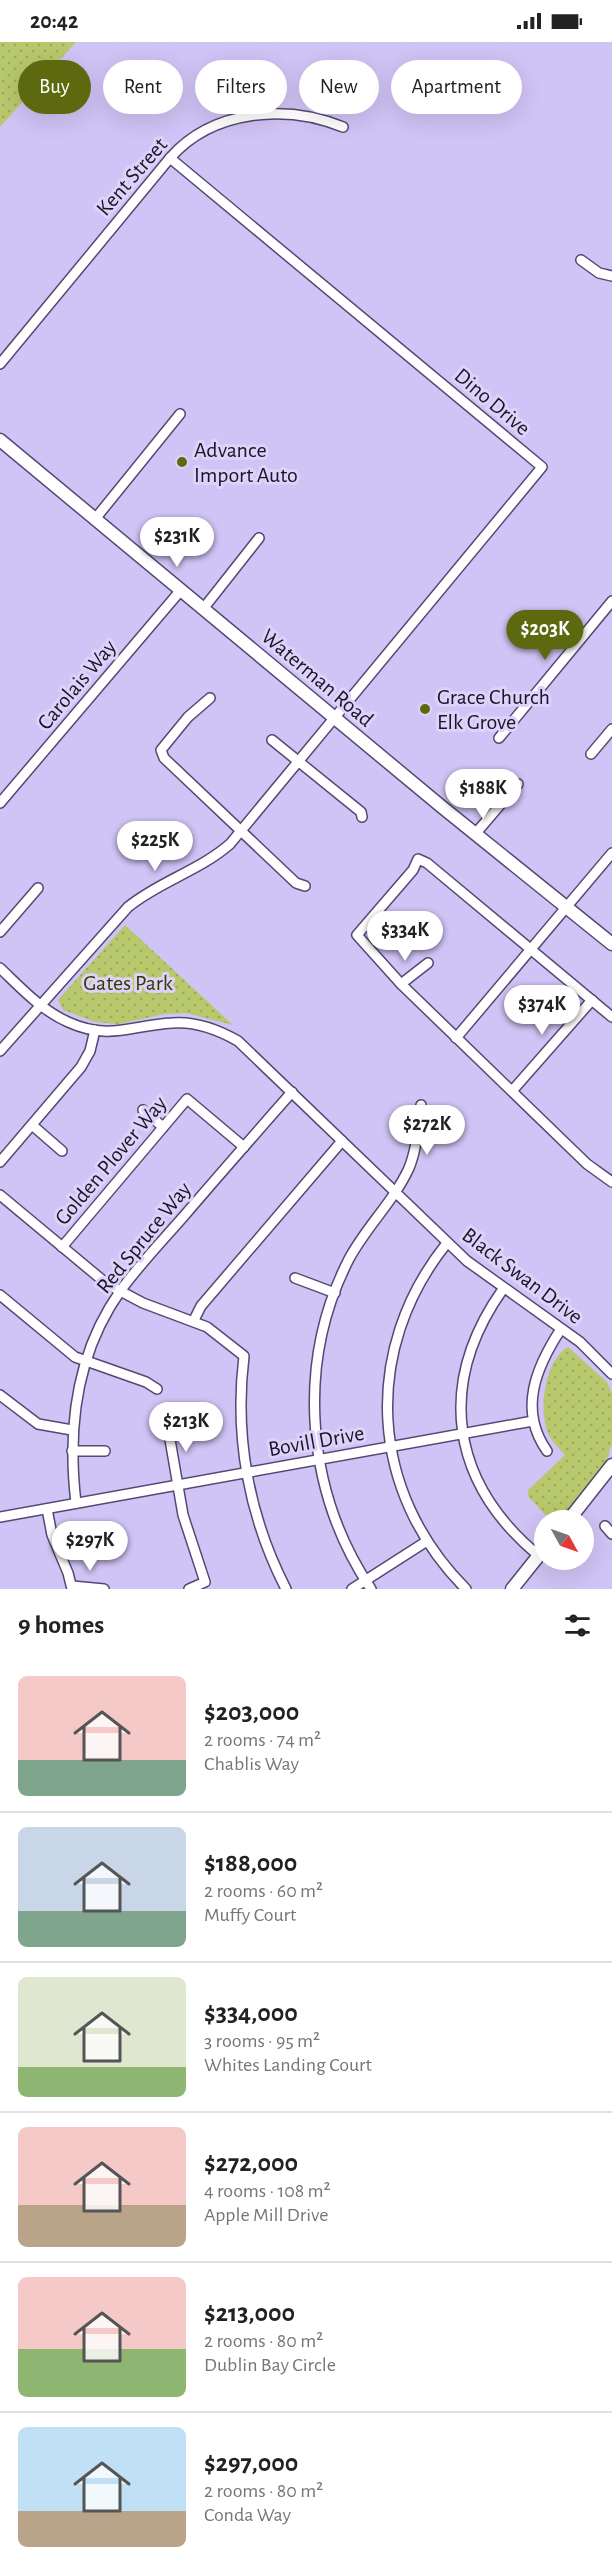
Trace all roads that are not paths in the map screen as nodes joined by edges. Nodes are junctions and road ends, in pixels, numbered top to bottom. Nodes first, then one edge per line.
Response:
1 (343, 127) dead end
2 (170, 158) junction
3 (581, 260) dead end
4 (612, 276) edge
5 (0, 363) edge
6 (180, 414) dead end
7 (0, 440) edge
8 (94, 519) junction
9 (259, 538) dead end
10 (181, 590) junction
11 (612, 601) edge
12 (203, 609) junction
13 (210, 698) dead end
14 (335, 718) junction
15 (612, 729) edge
16 (500, 738) dead end
17 (272, 740) dead end
18 (591, 754) dead end
19 (299, 761) junction
20 (518, 783) dead end
21 (0, 803) edge
22 (362, 817) dead end
23 (241, 832) junction
24 (476, 833) junction
25 (612, 853) edge
26 (305, 886) dead end
27 (38, 888) dead end
28 (567, 908) junction
29 (0, 932) edge
30 (612, 944) edge
31 (532, 949) junction
32 (428, 963) dead end
33 (0, 968) edge
34 (401, 984) junction
35 (592, 1000) junction
36 (39, 1005) junction
37 (612, 1017) edge
38 (95, 1030) junction
39 (456, 1038) junction
40 (0, 1051) edge
41 (512, 1091) junction
42 (292, 1092) junction
43 (421, 1105) dead end
44 (143, 1110) dead end
45 (32, 1125) junction
46 (163, 1127) junction
47 (342, 1141) junction
48 (243, 1147) junction
49 (62, 1150) dead end
50 (0, 1162) edge
51 (609, 1176) edge
52 (395, 1192) junction
53 (0, 1195) edge
54 (447, 1243) junction
55 (62, 1247) junction
56 (295, 1278) dead end
57 (503, 1289) junction
58 (120, 1292) junction
59 (335, 1293) junction
60 (0, 1295) edge
61 (194, 1320) junction
62 (561, 1329) junction
63 (85, 1361) junction
64 (612, 1374) edge
65 (157, 1389) dead end
66 (0, 1395) edge
67 (533, 1421) junction
68 (168, 1428) dead end
69 (72, 1430) junction
70 (462, 1434) junction
71 (390, 1447) junction
72 (72, 1451) junction
73 (105, 1451) dead end
74 (547, 1451) dead end
75 (319, 1460) junction
76 (612, 1465) edge
77 (247, 1473) junction
78 (612, 1480) edge
79 (177, 1485) junction
80 (76, 1503) junction
81 (47, 1509) junction
82 (577, 1510) edge
83 (586, 1510) edge
84 (0, 1517) edge
85 (605, 1526) dead end
86 (612, 1534) edge
87 (427, 1541) junction
88 (534, 1548) edge
89 (534, 1565) edge
90 (534, 1569) edge
91 (368, 1585) edge
92 (72, 1587) edge
93 (104, 1589) edge
94 (189, 1589) edge
95 (286, 1589) edge
96 (352, 1589) edge
97 (466, 1589) edge
98 (512, 1589) edge
99 (521, 1589) edge

1 - 2 street, Kent Street
2 - 5 street, Kent Street
2 - 14 street, Dino Drive
3 - 4 street
6 - 8 street
7 - 8 main road, Waterman Road
8 - 10 main road, Waterman Road
9 - 12 street
10 - 12 main road, Waterman Road
10 - 21 street, Carolais Way
11 - 16 street
12 - 14 main road, Waterman Road
13 - 23 street
14 - 19 street
14 - 24 main road, Waterman Road
15 - 18 street
17 - 19 street
19 - 22 street
19 - 23 street
20 - 24 street
23 - 26 street
23 - 36 street
24 - 28 main road, Waterman Road
25 - 28 street
27 - 29 street
28 - 30 main road, Waterman Road
28 - 31 street
31 - 34 street
31 - 35 street
31 - 39 street
32 - 34 street
33 - 36 street, Black Swan Drive
34 - 39 street
35 - 37 street
35 - 41 street
36 - 38 street, Black Swan Drive
36 - 40 street
38 - 42 street, Black Swan Drive
38 - 45 street
39 - 41 street
41 - 51 street
42 - 47 street, Black Swan Drive
42 - 48 street, Red Spruce Way
43 - 52 street
44 - 46 street
45 - 49 street
45 - 50 street
46 - 48 street, Golden Plover Way
46 - 55 street, Golden Plover Way
47 - 52 street, Black Swan Drive
47 - 61 street
48 - 58 street, Red Spruce Way
52 - 54 street, Black Swan Drive
52 - 59 street
53 - 55 street
54 - 57 street, Black Swan Drive
54 - 71 street
55 - 58 street
56 - 59 street
57 - 62 street, Black Swan Drive
57 - 70 street
58 - 61 street
58 - 63 street, Red Spruce Way
59 - 75 street
60 - 63 street
61 - 77 street
62 - 64 street, Black Swan Drive
62 - 67 street
63 - 65 street
63 - 69 street, Red Spruce Way
66 - 69 street
67 - 70 street, Bovill Drive
67 - 74 street
68 - 79 street
69 - 72 street, Red Spruce Way
70 - 71 street, Bovill Drive
70 - 88 street
71 - 75 street, Bovill Drive
71 - 87 street
72 - 73 street
72 - 80 street, Red Spruce Way
75 - 77 street, Bovill Drive
75 - 91 street
76 - 82 main road
77 - 79 street, Bovill Drive
77 - 95 street
78 - 83 main road
79 - 80 street, Bovill Drive
79 - 94 street
80 - 81 street, Bovill Drive
81 - 84 street, Bovill Drive
81 - 92 street
85 - 86 street
87 - 91 street
87 - 97 street
89 - 98 main road
90 - 99 main road
91 - 96 street
92 - 93 street

